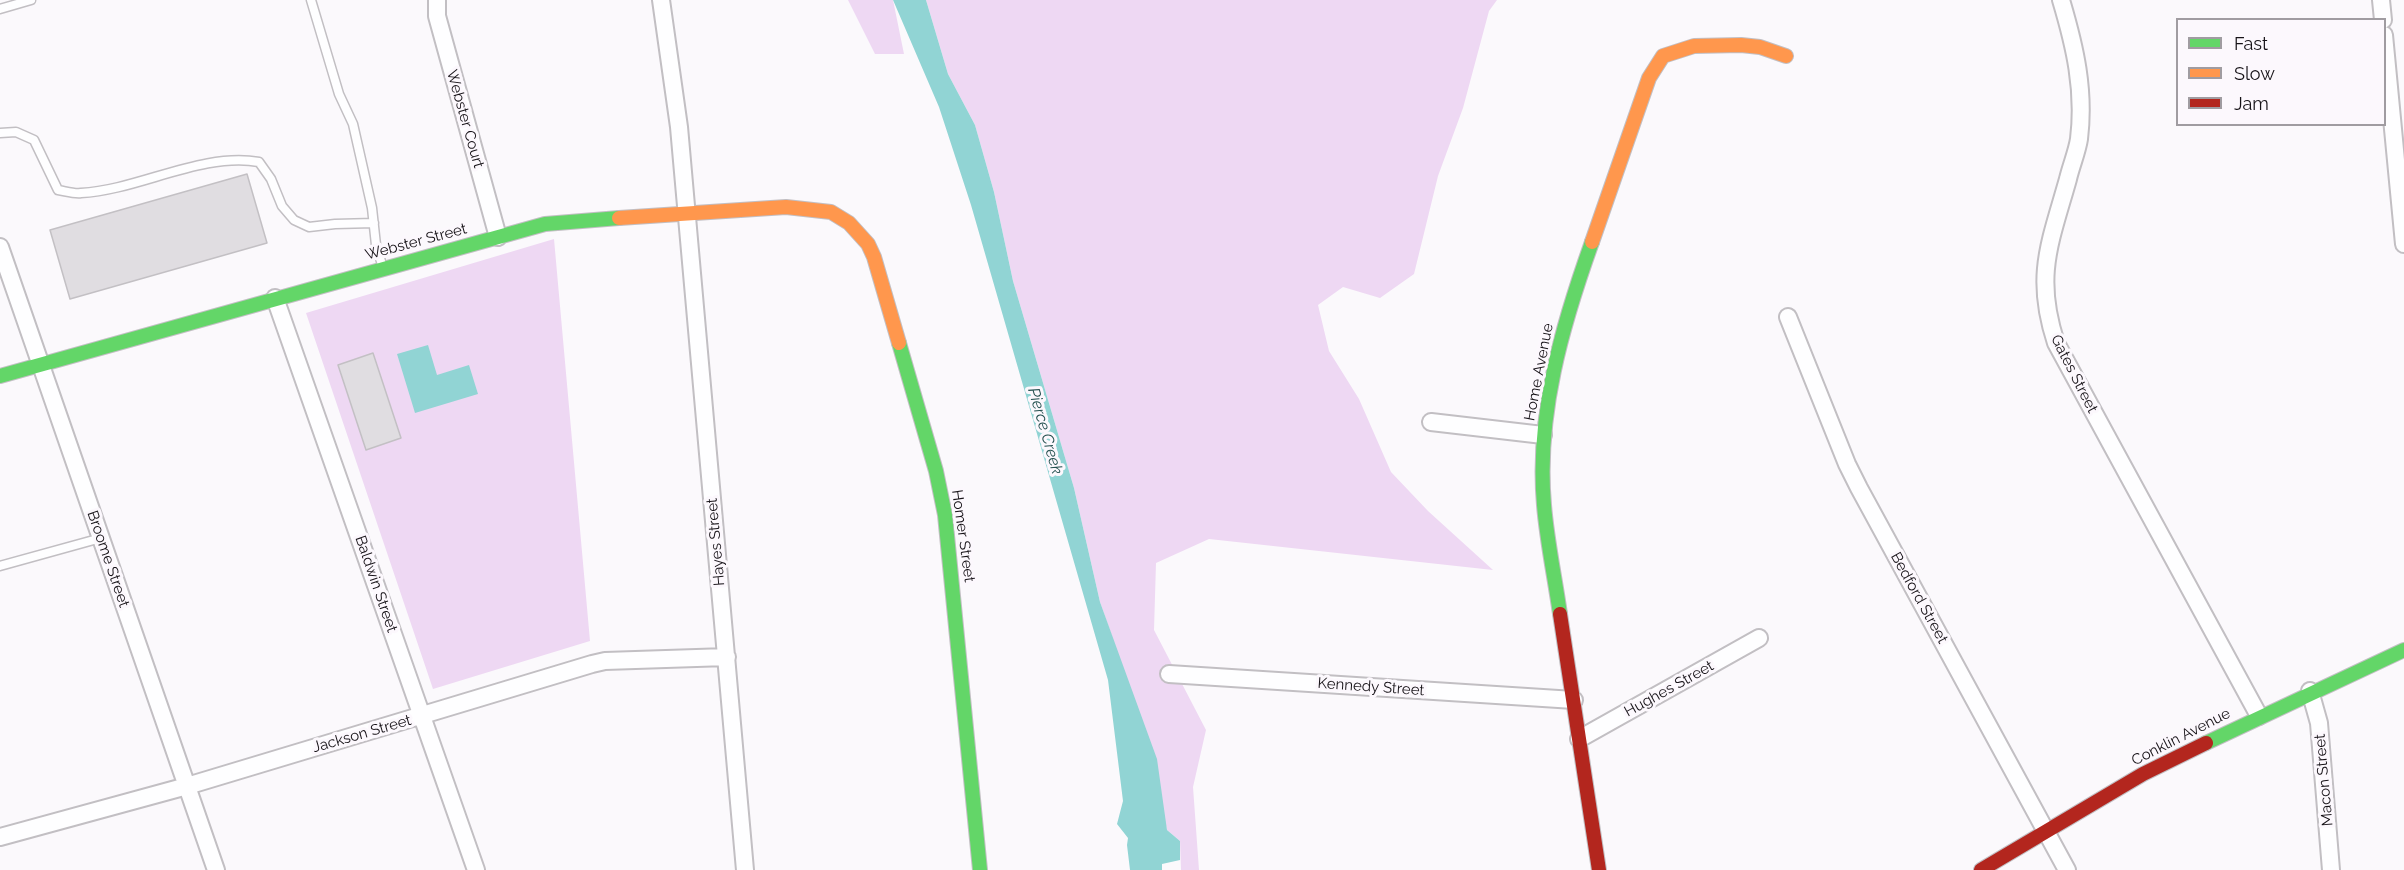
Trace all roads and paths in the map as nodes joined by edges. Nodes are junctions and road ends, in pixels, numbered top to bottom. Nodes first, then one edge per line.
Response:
1 (32, 0) edge
2 (311, 0) edge
3 (437, 0) edge
4 (660, 0) edge
5 (2061, 0) edge
6 (2381, 0) edge
7 (0, 9) edge
8 (2383, 18) edge
9 (2386, 41) edge
10 (1786, 56) dead end
11 (2398, 110) edge
12 (0, 133) edge
13 (686, 215) junction
14 (374, 223) junction
15 (849, 223) joint
16 (498, 237) junction
17 (2404, 244) edge
18 (0, 247) edge
19 (383, 268) junction
20 (275, 298) junction
21 (1788, 317) dead end
22 (41, 364) junction
23 (0, 376) edge
24 (1431, 423) dead end
25 (1543, 435) junction
26 (101, 538) junction
27 (0, 566) edge
28 (1759, 638) dead end
29 (2404, 650) edge
30 (727, 657) junction
31 (1169, 674) dead end
32 (2310, 691) junction
33 (1574, 700) junction
34 (423, 716) junction
35 (2259, 716) junction
36 (1580, 739) junction
37 (187, 786) junction
38 (2046, 831) junction
39 (0, 837) edge
40 (216, 870) edge
41 (476, 870) edge
42 (745, 870) edge
43 (980, 870) edge
44 (1599, 870) edge
45 (1981, 870) edge
46 (2067, 870) edge
47 (2331, 870) edge

1 - 7 lane
2 - 14 lane
3 - 16 street, Webster Court
4 - 13 street
5 - 35 street, Gates Street
6 - 8 street
9 - 11 street
10 - 25 street, Home Avenue
11 - 17 street
12 - 14 lane
13 - 15 street, Webster Street
13 - 16 street, Webster Street
13 - 30 street, Hayes Street
14 - 19 lane
15 - 43 street, Homer Street
16 - 19 street, Webster Street
18 - 22 street, Broome Street
19 - 20 street, Webster Street
20 - 22 street, Webster Street
20 - 34 street, Baldwin Street
21 - 38 street, Bedford Street
22 - 23 street, Webster Street
22 - 26 street, Broome Street
24 - 25 street
25 - 33 street, Home Avenue
26 - 27 lane
26 - 37 street, Broome Street
28 - 36 street, Hughes Street
29 - 32 street, Conklin Avenue
30 - 34 street, Jackson Street
30 - 42 street, Hayes Street
31 - 33 street, Kennedy Street
32 - 35 street, Conklin Avenue
32 - 47 street, Macon Street
33 - 36 street, Home Avenue
34 - 37 street, Jackson Street
34 - 41 street, Baldwin Street
35 - 38 street, Conklin Avenue
36 - 44 street, Home Avenue
37 - 39 street, Jackson Street
37 - 40 street, Broome Street
38 - 45 street, Conklin Avenue
38 - 46 street, Bedford Street

